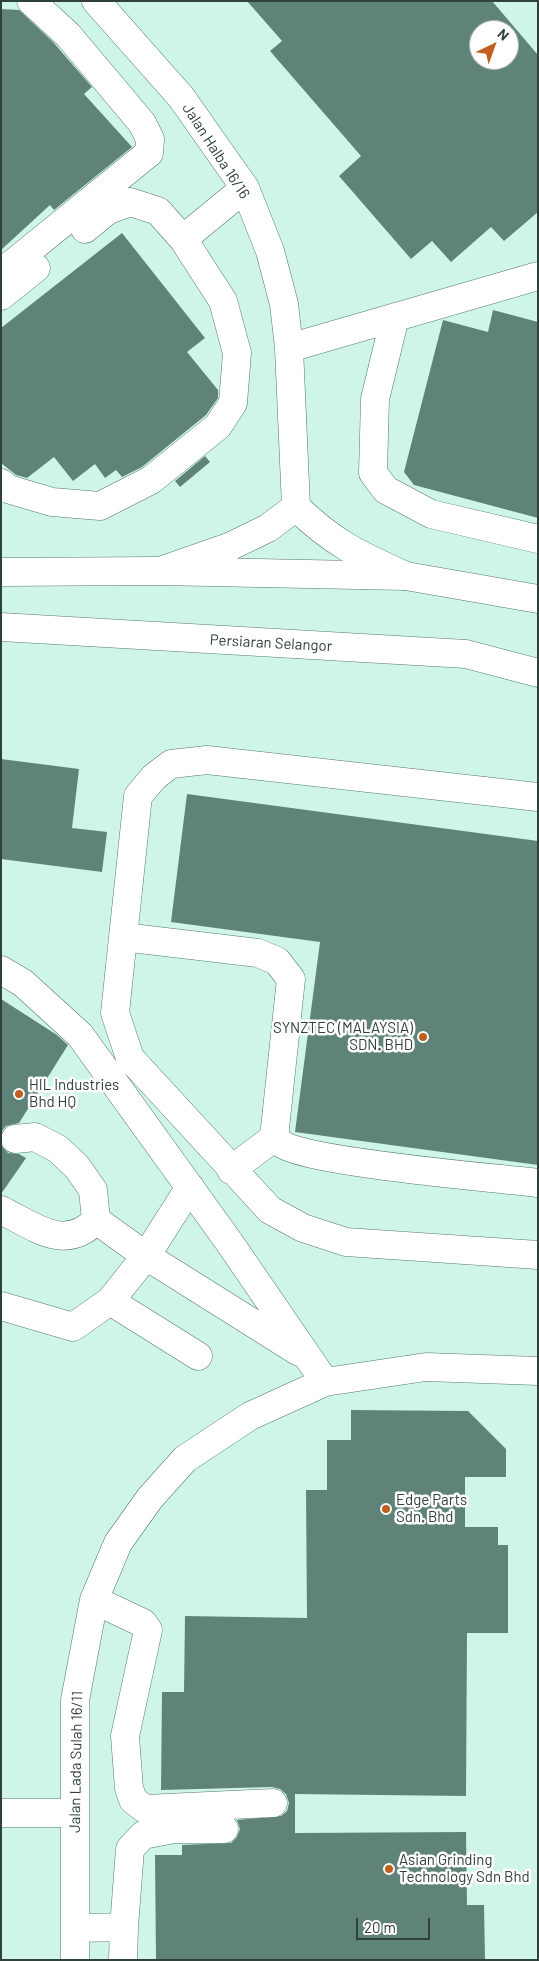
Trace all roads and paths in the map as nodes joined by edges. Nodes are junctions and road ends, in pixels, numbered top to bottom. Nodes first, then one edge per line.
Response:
1 (31, 1) edge
2 (96, 1) edge
3 (245, 188) junction
4 (183, 239) junction
5 (1, 273) edge
6 (538, 276) edge
7 (1, 296) edge
8 (394, 317) junction
9 (288, 348) junction
10 (1, 483) edge
11 (296, 507) junction
12 (538, 539) edge
13 (159, 571) junction
14 (1, 572) edge
15 (406, 576) junction
16 (538, 599) edge
17 (1, 627) edge
18 (538, 673) edge
19 (538, 797) edge
20 (123, 937) junction
21 (1, 970) edge
22 (275, 1136) junction
23 (15, 1139) dead end
24 (231, 1170) junction
25 (538, 1183) edge
26 (190, 1187) junction
27 (1, 1210) edge
28 (96, 1220) junction
29 (538, 1255) edge
30 (146, 1256) junction
31 (110, 1301) junction
32 (1, 1306) edge
33 (198, 1356) dead end
34 (308, 1358) junction
35 (538, 1371) edge
36 (325, 1382) junction
37 (94, 1600) junction
38 (273, 1803) dead end
39 (1, 1813) edge
40 (75, 1813) junction
41 (224, 1829) dead end
42 (75, 1928) junction
43 (124, 1928) junction
44 (75, 1960) edge
45 (123, 1960) edge

1 - 5 street
2 - 3 street, Jalan Halba 16/16
3 - 4 street
3 - 9 street, Jalan Halba 16/16
4 - 7 street
4 - 10 street
6 - 8 street
8 - 9 street
8 - 12 street
9 - 11 street, Jalan Halba 16/16
11 - 13 street
11 - 15 street
13 - 14 street
13 - 15 street
15 - 16 street
17 - 18 street, Persiaran Selangor
19 - 20 street
20 - 22 street
20 - 24 street
21 - 26 street
22 - 24 street
22 - 25 street
23 - 28 street
24 - 29 street
26 - 30 street
26 - 34 street
27 - 28 street
28 - 30 street
30 - 31 street
30 - 34 street
31 - 32 street
31 - 33 street
34 - 36 street
35 - 36 street, Jalan Lada Sulah 16/11
36 - 37 street, Jalan Lada Sulah 16/11
37 - 38 street
37 - 40 street, Jalan Lada Sulah 16/11
39 - 40 street
40 - 42 street, Jalan Lada Sulah 16/11
41 - 43 street
42 - 43 street
42 - 44 street, Jalan Lada Sulah 16/11
43 - 45 street

